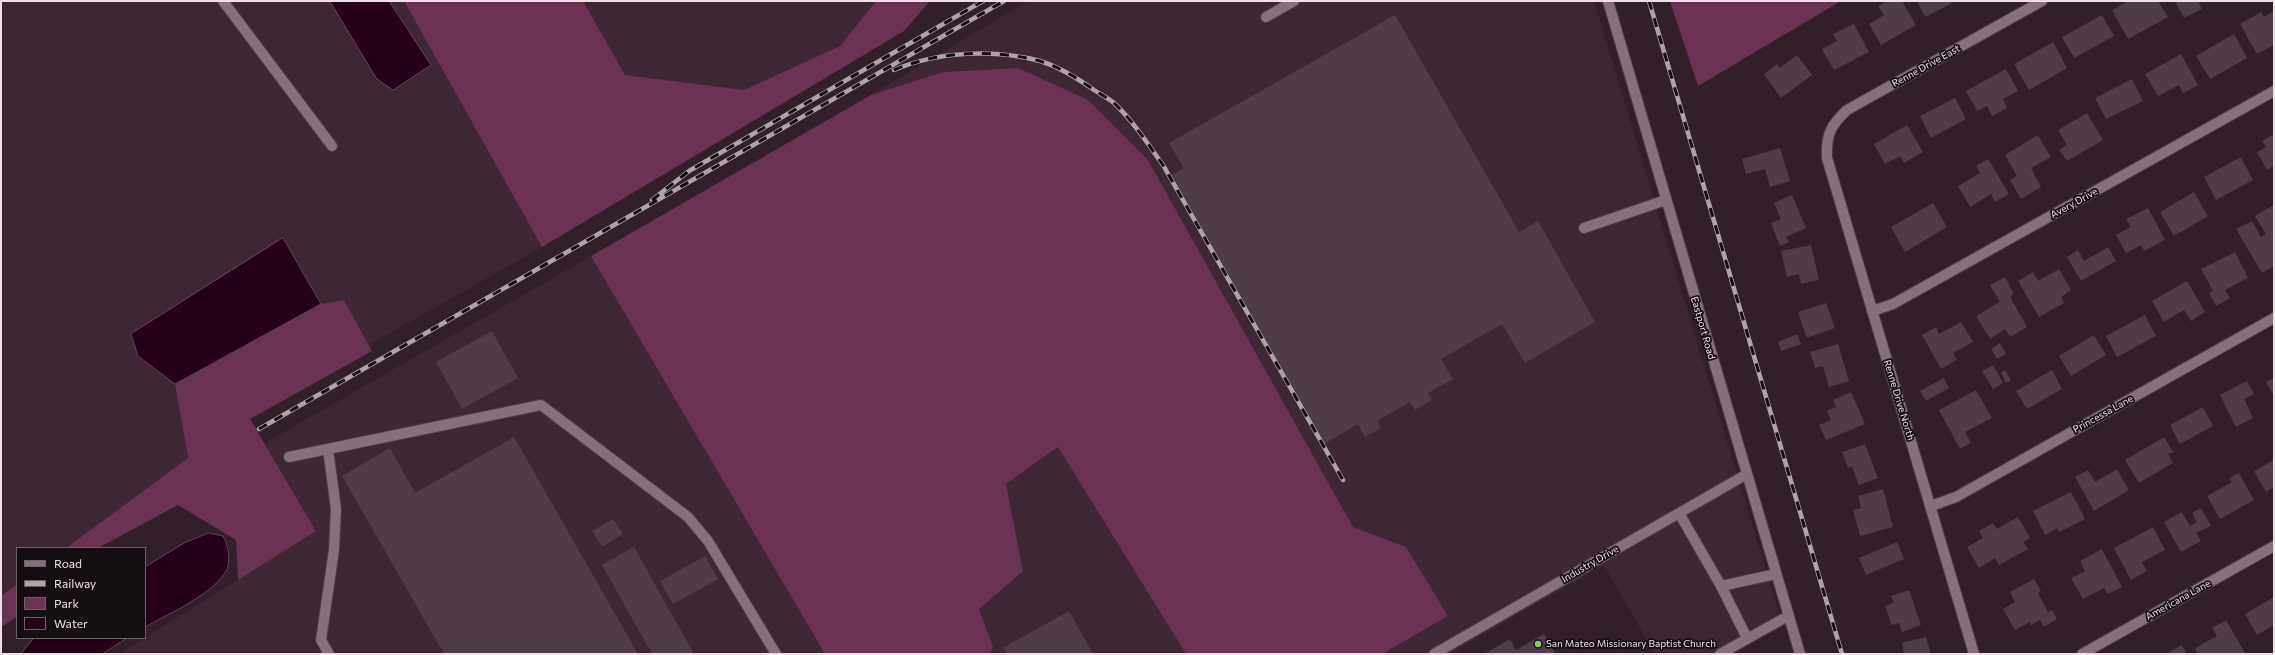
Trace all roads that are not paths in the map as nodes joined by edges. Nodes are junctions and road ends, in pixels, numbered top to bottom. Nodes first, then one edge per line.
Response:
1 (223, 1) edge
2 (1294, 1) edge
3 (1608, 1) edge
4 (2042, 1) edge
5 (1266, 17) dead end
6 (2274, 90) edge
7 (332, 146) dead end
8 (1826, 146) joint
9 (1666, 200) junction
10 (1584, 228) dead end
11 (1872, 311) junction
12 (2274, 318) edge
13 (328, 449) junction
14 (288, 457) dead end
15 (1747, 474) junction
16 (1931, 506) junction
17 (1679, 513) junction
18 (2274, 546) edge
19 (1776, 574) junction
20 (1721, 586) junction
21 (1788, 616) junction
22 (1748, 638) junction
23 (329, 654) edge
24 (776, 654) edge
25 (1434, 654) edge
26 (1720, 654) edge
27 (1800, 654) edge
28 (1974, 654) edge
29 (2082, 654) edge

1 - 7 street
2 - 5 street
3 - 9 street, Eastport Road
4 - 8 street, Renne Drive East
6 - 11 street, Avery Drive
8 - 11 street, Renne Drive North
9 - 10 street
9 - 15 street, Eastport Road
11 - 16 street, Renne Drive North
12 - 16 street, Princessa Lane
13 - 14 street
13 - 23 street
13 - 24 street
15 - 17 street, Industry Drive
15 - 19 street, Eastport Road
16 - 28 street, Renne Drive North
17 - 20 street
17 - 25 street, Industry Drive
18 - 29 street, Americana Lane
19 - 20 street
19 - 21 street, Eastport Road
20 - 22 street
21 - 22 street
21 - 27 street, Eastport Road
22 - 26 street

